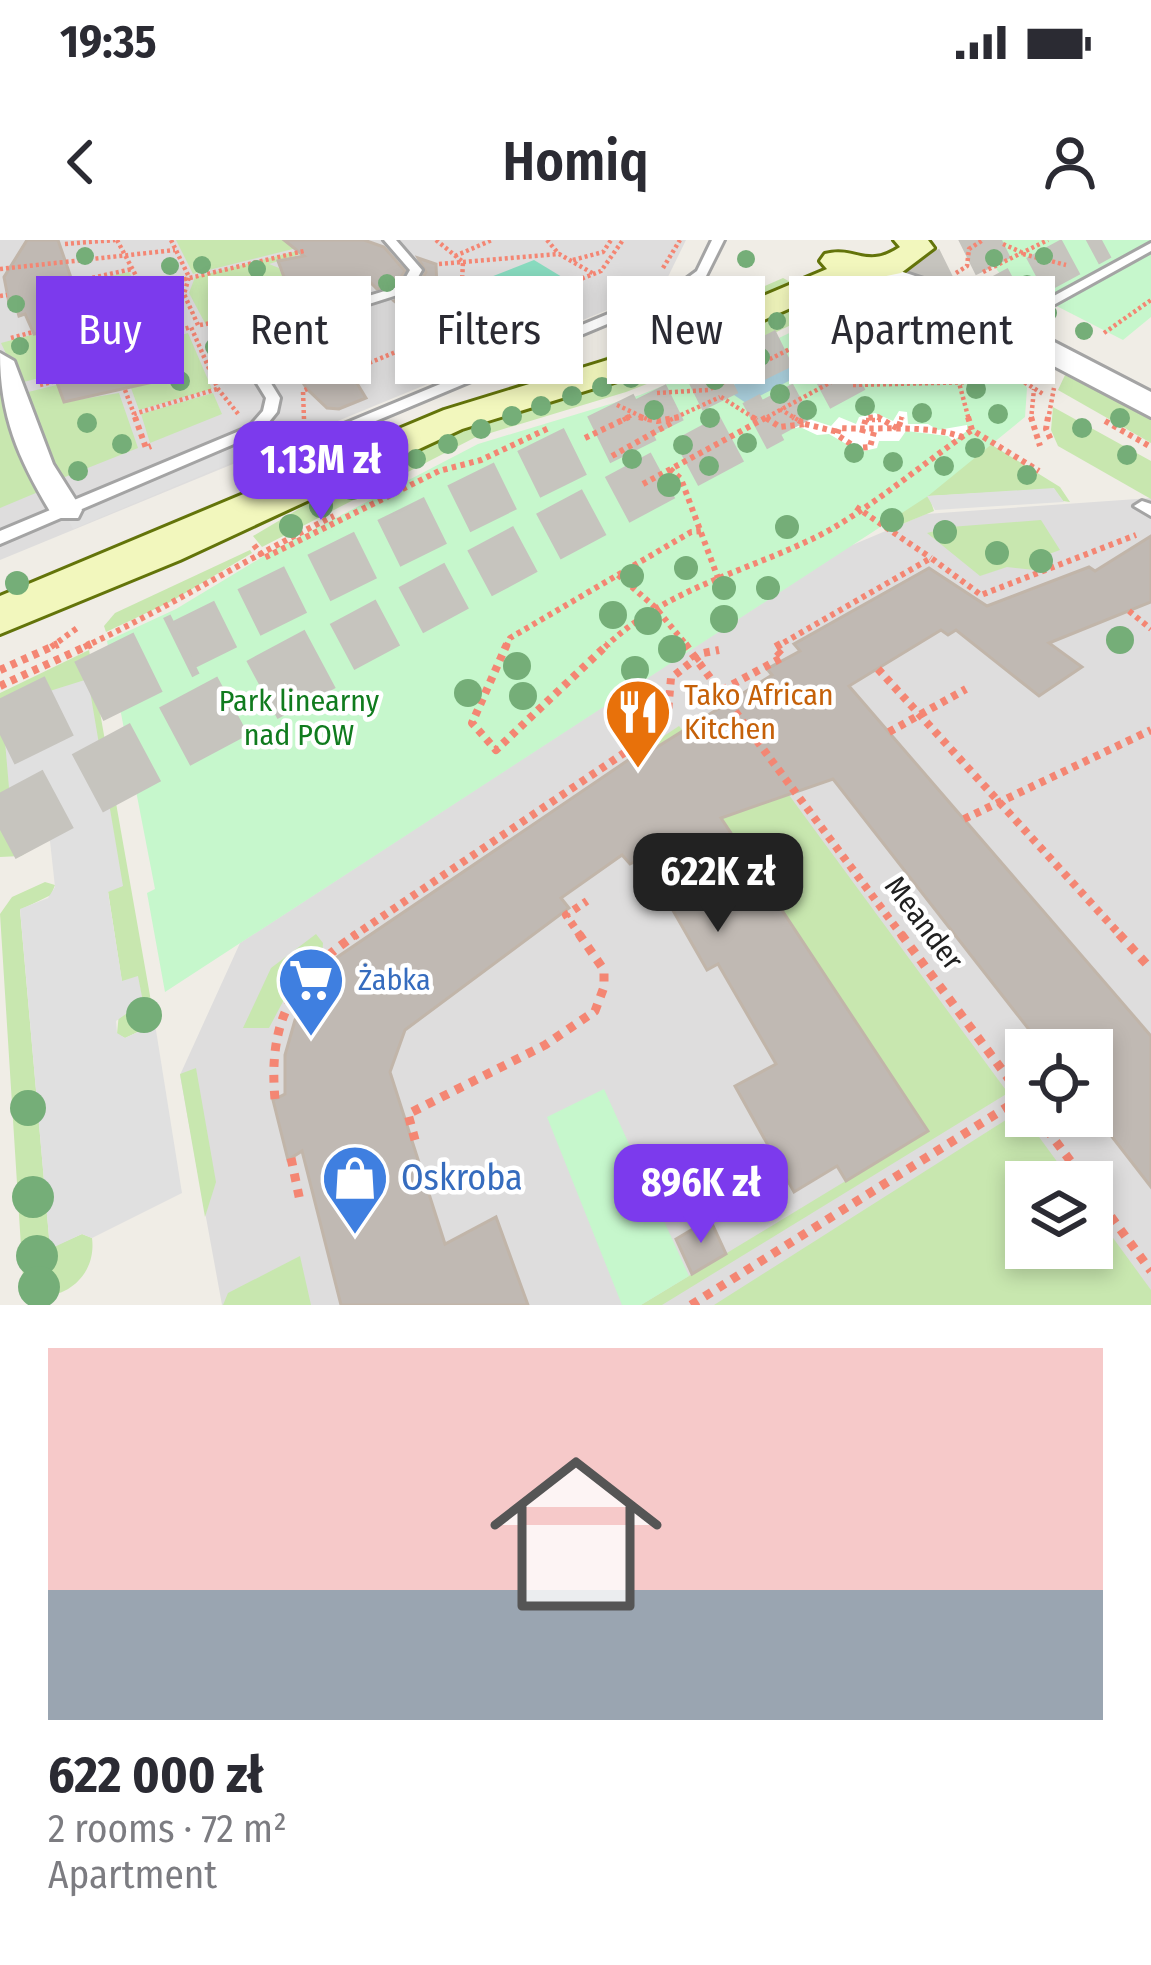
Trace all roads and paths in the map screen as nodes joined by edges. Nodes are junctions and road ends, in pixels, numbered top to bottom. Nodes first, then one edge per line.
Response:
1 (116, 240) edge
2 (171, 240) edge
3 (390, 240) edge
4 (547, 240) edge
5 (610, 240) edge
6 (623, 240) edge
7 (718, 240) edge
8 (983, 240) edge
9 (1012, 240) edge
10 (1029, 240) edge
11 (1048, 240) edge
12 (436, 242) edge
13 (489, 242) edge
14 (917, 243) edge
15 (65, 244) dead end
16 (822, 244) edge
17 (1039, 244) junction
18 (1151, 246) edge
19 (175, 250) junction
20 (304, 251) dead end
21 (603, 252) junction
22 (1022, 253) junction
23 (559, 254) junction
24 (613, 254) junction
25 (125, 256) junction
26 (456, 256) junction
27 (573, 260) junction
28 (463, 262) junction
29 (436, 265) junction
30 (1071, 267) dead end
31 (0, 269) edge
32 (132, 269) junction
33 (871, 271) junction
34 (958, 272) dead end
35 (983, 272) dead end
36 (446, 273) dead end
37 (594, 274) junction
38 (100, 276) edge
39 (136, 276) edge
40 (462, 276) edge
41 (950, 276) edge
42 (189, 277) junction
43 (184, 278) edge
44 (583, 278) edge
45 (1055, 299) edge
46 (1151, 300) edge
47 (191, 327) junction
48 (184, 329) edge
49 (1055, 331) edge
50 (1104, 333) dead end
51 (789, 350) edge
52 (1, 366) edge
53 (1151, 382) edge
54 (827, 384) edge
55 (889, 384) edge
56 (962, 384) edge
57 (1030, 384) edge
58 (853, 385) dead end
59 (1034, 385) junction
60 (218, 389) junction
61 (125, 390) dead end
62 (709, 390) junction
63 (1043, 394) dead end
64 (628, 395) dead end
65 (1053, 395) dead end
66 (721, 397) junction
67 (608, 401) dead end
68 (617, 405) junction
69 (1151, 406) edge
70 (780, 409) junction
71 (598, 411) dead end
72 (236, 412) junction
73 (134, 413) junction
74 (632, 415) junction
75 (902, 415) dead end
76 (218, 419) dead end
77 (546, 419) dead end
78 (762, 419) junction
79 (675, 420) junction
80 (561, 422) dead end
81 (1107, 422) dead end
82 (805, 424) junction
83 (526, 426) dead end
84 (842, 427) junction
85 (898, 429) junction
86 (254, 430) junction
87 (972, 430) junction
88 (874, 432) junction
89 (450, 433) junction
90 (862, 433) junction
91 (962, 437) junction
92 (585, 439) dead end
93 (164, 441) dead end
94 (1052, 442) dead end
95 (1040, 446) dead end
96 (1151, 447) edge
97 (612, 456) dead end
98 (670, 470) junction
99 (1039, 471) dead end
100 (643, 484) dead end
101 (856, 507) junction
102 (66, 510) junction
103 (701, 531) junction
104 (1136, 536) dead end
105 (0, 538) edge
106 (251, 542) dead end
107 (164, 549) junction
108 (260, 553) junction
109 (931, 558) junction
110 (1068, 562) junction
111 (1078, 571) dead end
112 (618, 575) junction
113 (718, 578) junction
114 (656, 607) junction
115 (1129, 611) dead end
116 (94, 613) dead end
117 (0, 616) edge
118 (1151, 629) edge
119 (0, 638) edge
120 (719, 650) dead end
121 (697, 658) junction
122 (878, 668) dead end
123 (0, 670) edge
124 (0, 686) edge
125 (966, 689) dead end
126 (722, 691) junction
127 (920, 715) junction
128 (1151, 730) edge
129 (889, 731) dead end
130 (997, 802) junction
131 (964, 818) dead end
132 (587, 901) dead end
133 (1151, 969) edge
134 (1005, 1073) edge
135 (275, 1099) dead end
136 (1005, 1111) edge
137 (416, 1140) dead end
138 (291, 1158) dead end
139 (300, 1202) dead end
140 (1113, 1219) edge
141 (1151, 1270) edge
142 (692, 1305) edge

1 - 15 path
1 - 25 path
2 - 19 path
3 - 86 lane
4 - 23 path
5 - 21 path
6 - 24 path
7 - 86 lane
8 - 34 path
9 - 22 path
10 - 17 path
11 - 17 path
12 - 26 path
13 - 26 path
14 - 33 main road
14 - 41 street
16 - 33 main road
16 - 89 main road
17 - 22 path
18 - 45 lane
19 - 25 path
19 - 42 path
20 - 42 path
21 - 24 path
21 - 27 path
22 - 30 path
22 - 35 path
23 - 27 path
23 - 28 path
24 - 37 path
25 - 31 path
25 - 32 path
26 - 28 path
26 - 29 path
27 - 37 path
28 - 29 path
28 - 40 path
29 - 36 path
32 - 38 path
32 - 39 path
33 - 69 street
33 - 89 main road
37 - 44 path
42 - 43 path
42 - 47 path
46 - 50 path
47 - 48 path
47 - 60 path
49 - 53 street
51 - 62 path
52 - 102 street
54 - 70 path
55 - 58 path
56 - 87 path
57 - 59 path
59 - 63 path
59 - 95 path
60 - 72 path
60 - 73 path
61 - 73 path
62 - 66 path
62 - 68 path
64 - 67 path
65 - 94 path
66 - 78 path
66 - 79 path
68 - 71 path
68 - 74 path
70 - 78 path
70 - 82 path
72 - 76 path
72 - 86 path
73 - 93 path
74 - 79 path
74 - 92 path
75 - 85 path
77 - 83 path
78 - 82 path
78 - 98 path
79 - 97 path
80 - 108 path
81 - 96 path
82 - 84 path
84 - 88 path
84 - 90 path
85 - 88 path
85 - 90 path
85 - 91 path
86 - 102 lane
87 - 91 path
87 - 99 path
88 - 90 path
89 - 107 main road
89 - 108 path
91 - 101 path
98 - 100 path
98 - 103 path
101 - 109 path
101 - 113 path
102 - 105 lane
103 - 112 path
103 - 113 path
104 - 110 path
106 - 108 path
107 - 117 main road
107 - 119 main road
108 - 124 path
109 - 110 path
109 - 126 path
110 - 111 path
112 - 114 path, Meander
112 - 114 path
113 - 114 path
114 - 121 path, Meander
115 - 118 path
116 - 123 path
120 - 121 path
121 - 126 path, Meander
121 - 135 path
122 - 127 path
125 - 127 path
126 - 134 path, Meander
127 - 129 path
127 - 130 path
128 - 130 path
130 - 131 path
130 - 133 path
132 - 137 path
136 - 142 path
138 - 139 path
140 - 141 path

